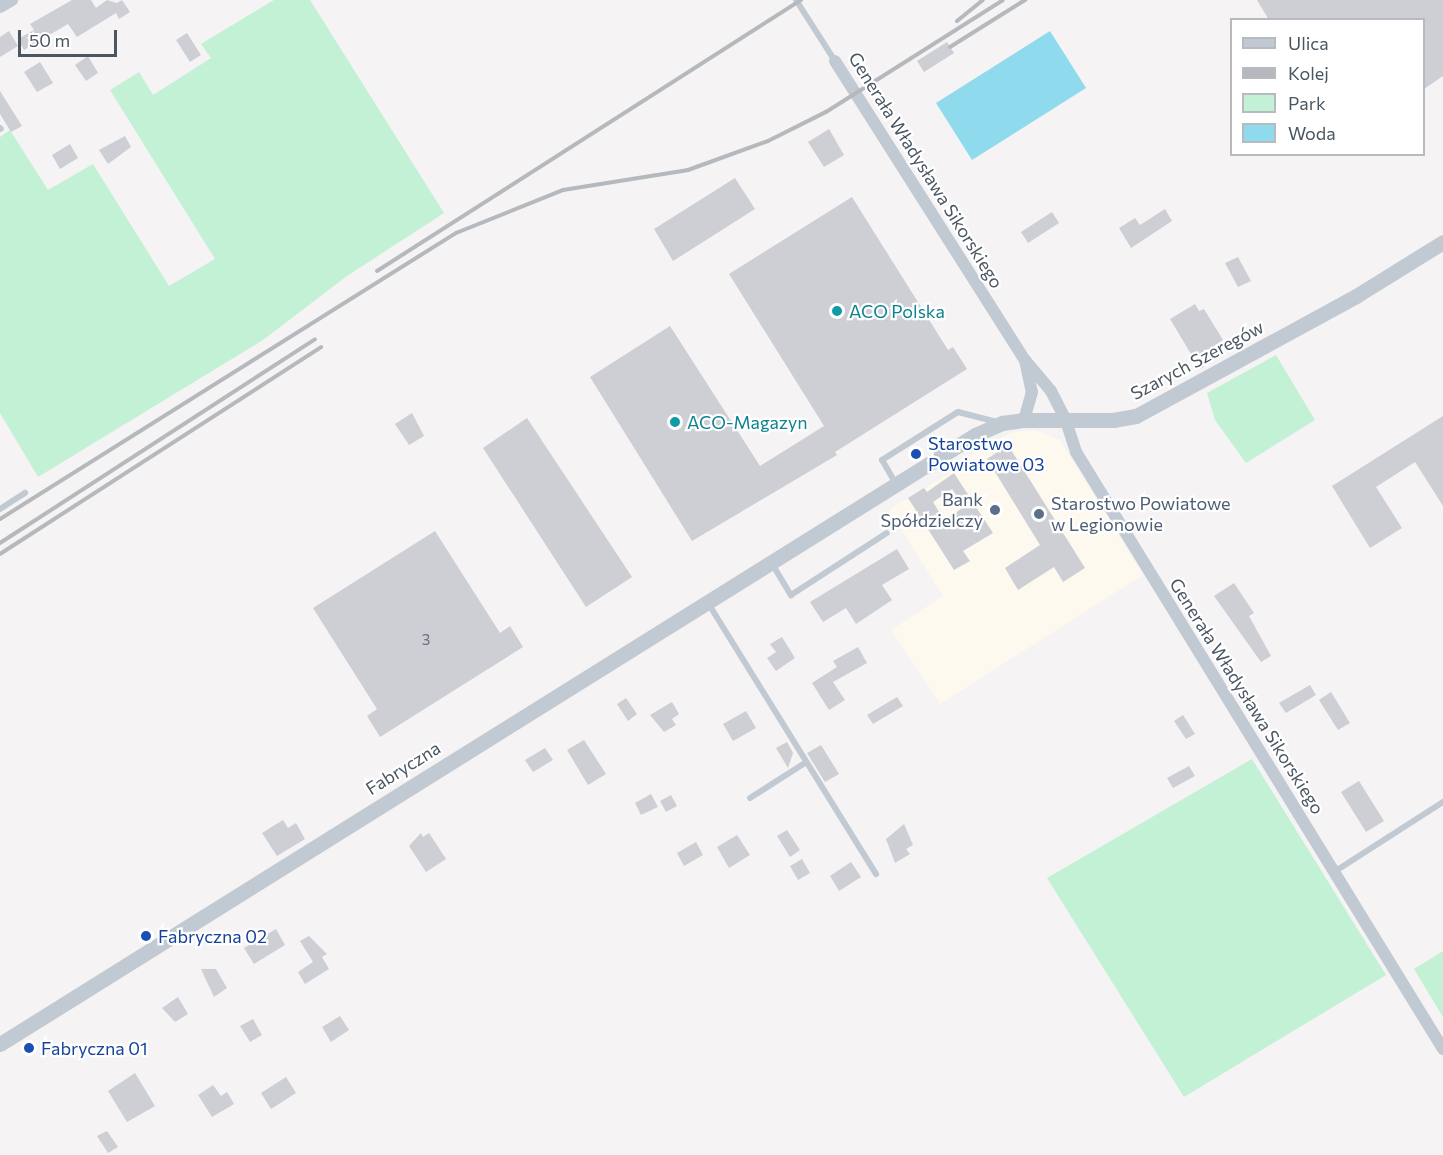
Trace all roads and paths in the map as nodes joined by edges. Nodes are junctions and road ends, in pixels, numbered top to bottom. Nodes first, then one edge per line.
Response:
1 (12, 0) edge
2 (796, 0) edge
3 (0, 7) edge
4 (835, 61) joint
5 (1443, 242) edge
6 (1025, 360) junction
7 (1051, 390) junction
8 (1032, 397) junction
9 (1024, 420) junction
10 (1066, 421) junction
11 (1002, 423) junction
12 (897, 484) junction
13 (25, 493) dead end
14 (0, 508) edge
15 (829, 526) joint
16 (887, 533) dead end
17 (771, 562) junction
18 (706, 600) junction
19 (805, 763) junction
20 (750, 798) dead end
21 (1443, 802) edge
22 (1334, 872) junction
23 (876, 874) dead end
24 (0, 1044) edge
25 (1443, 1049) edge

1 - 3 street
2 - 4 lane, Generała Władysława Sikorskiego
4 - 6 street, Generała Władysława Sikorskiego
5 - 10 street, Szarych Szeregów
6 - 7 street, Generała Władysława Sikorskiego
6 - 8 street, Generała Władysława Sikorskiego
7 - 8 lane
7 - 10 street, Generała Władysława Sikorskiego
8 - 9 street, Generała Władysława Sikorskiego
9 - 10 street, Szarych Szeregów
9 - 11 street, Szarych Szeregów
10 - 22 street, Generała Władysława Sikorskiego
11 - 12 street, Szarych Szeregów
11 - 12 lane
12 - 15 street, Szarych Szeregów
13 - 14 lane
15 - 17 street, Fabryczna
16 - 17 lane
17 - 18 street, Fabryczna
18 - 19 lane
18 - 24 street, Fabryczna
19 - 20 lane
19 - 23 lane
21 - 22 lane
22 - 25 street, Generała Władysława Sikorskiego

